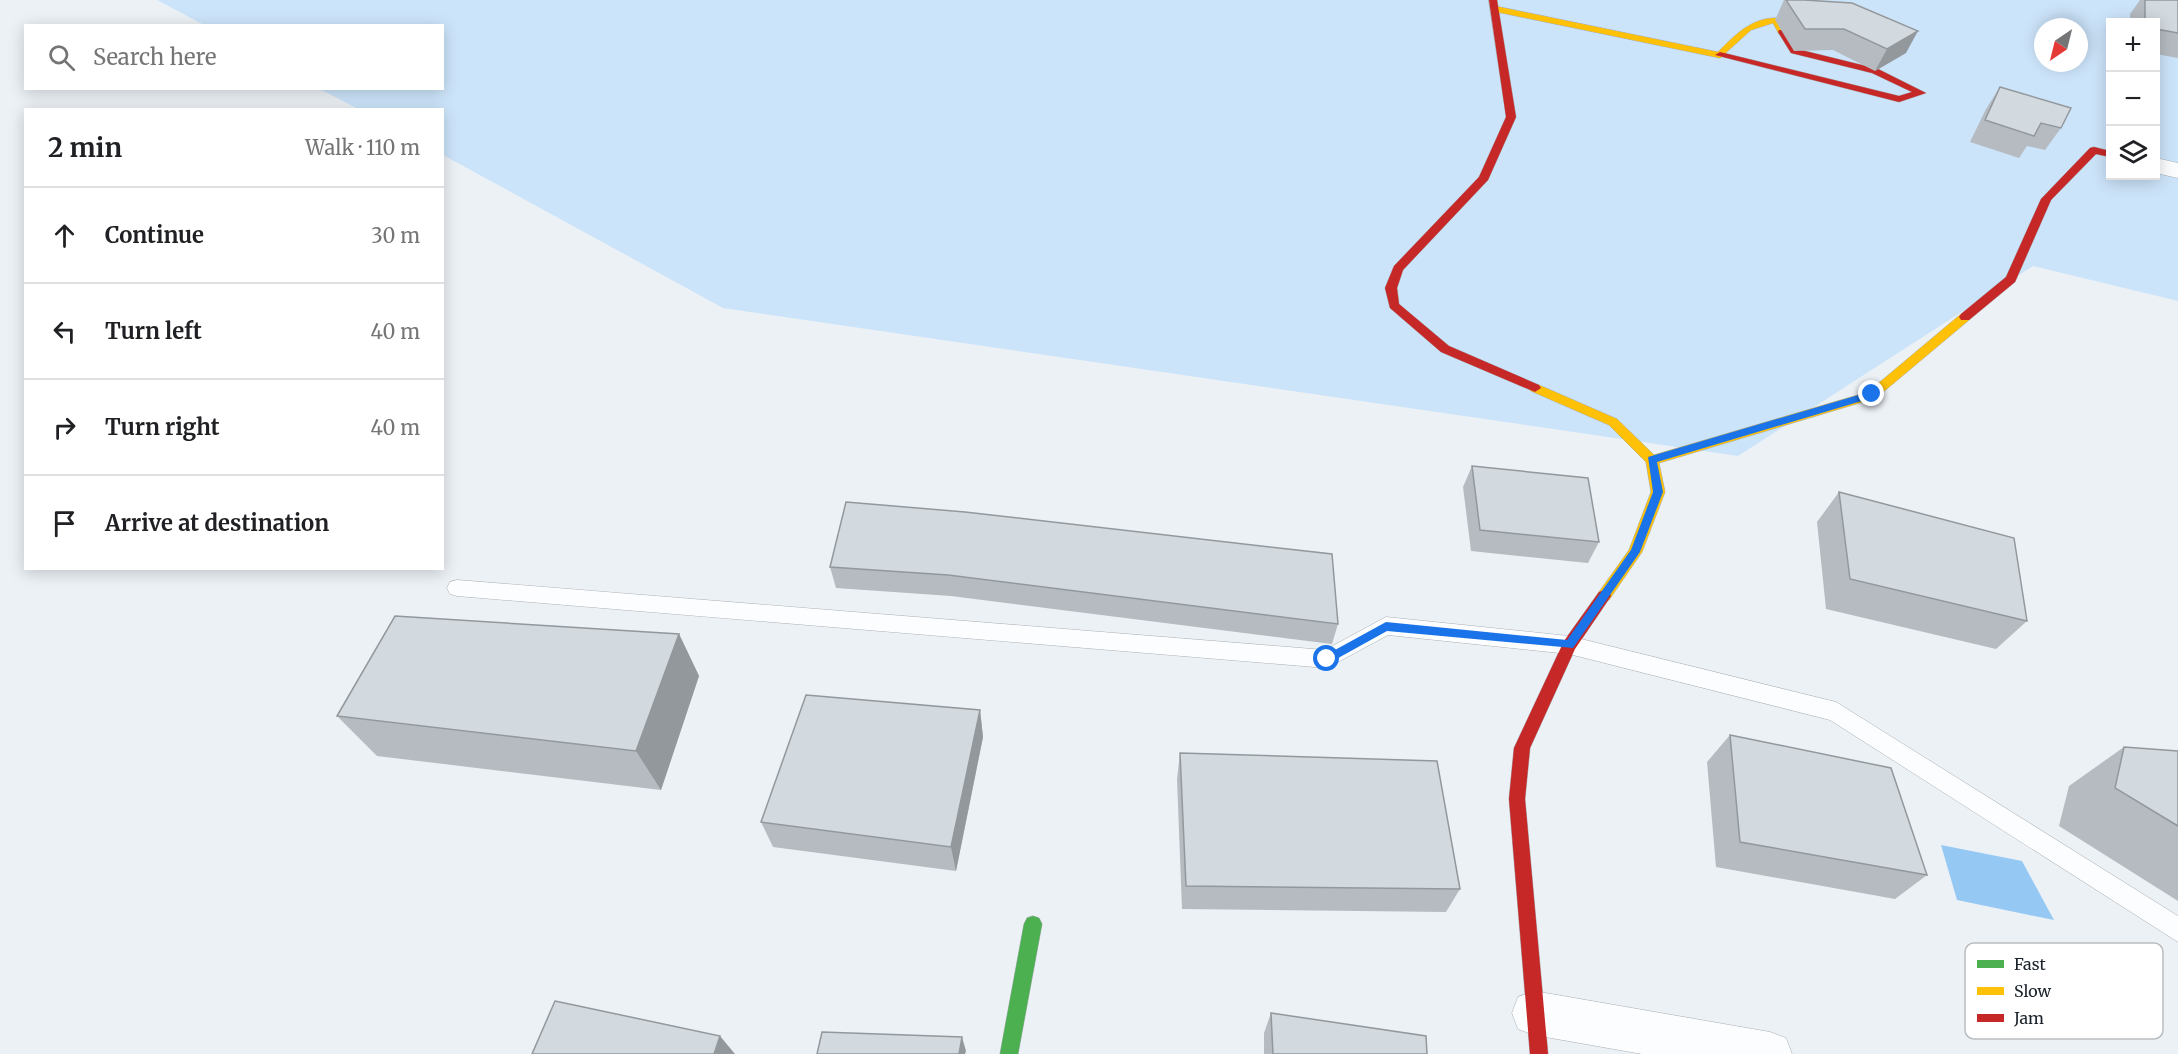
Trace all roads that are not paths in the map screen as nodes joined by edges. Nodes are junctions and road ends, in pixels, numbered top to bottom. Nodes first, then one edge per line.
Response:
1 (1494, 4) edge
2 (1720, 55) junction
3 (2106, 153) edge
4 (2160, 166) edge
5 (2178, 171) edge
6 (1652, 460) junction
7 (457, 588) dead end
8 (1569, 645) junction
9 (1033, 924) dead end
10 (2178, 930) edge
11 (1537, 1034) edge
12 (1009, 1054) edge
13 (1770, 1054) edge

1 - 2 street
1 - 6 street
2 - 2 street
3 - 6 street
4 - 5 street
6 - 8 street
7 - 8 lane
8 - 10 lane
8 - 11 street
9 - 12 street
11 - 13 street

